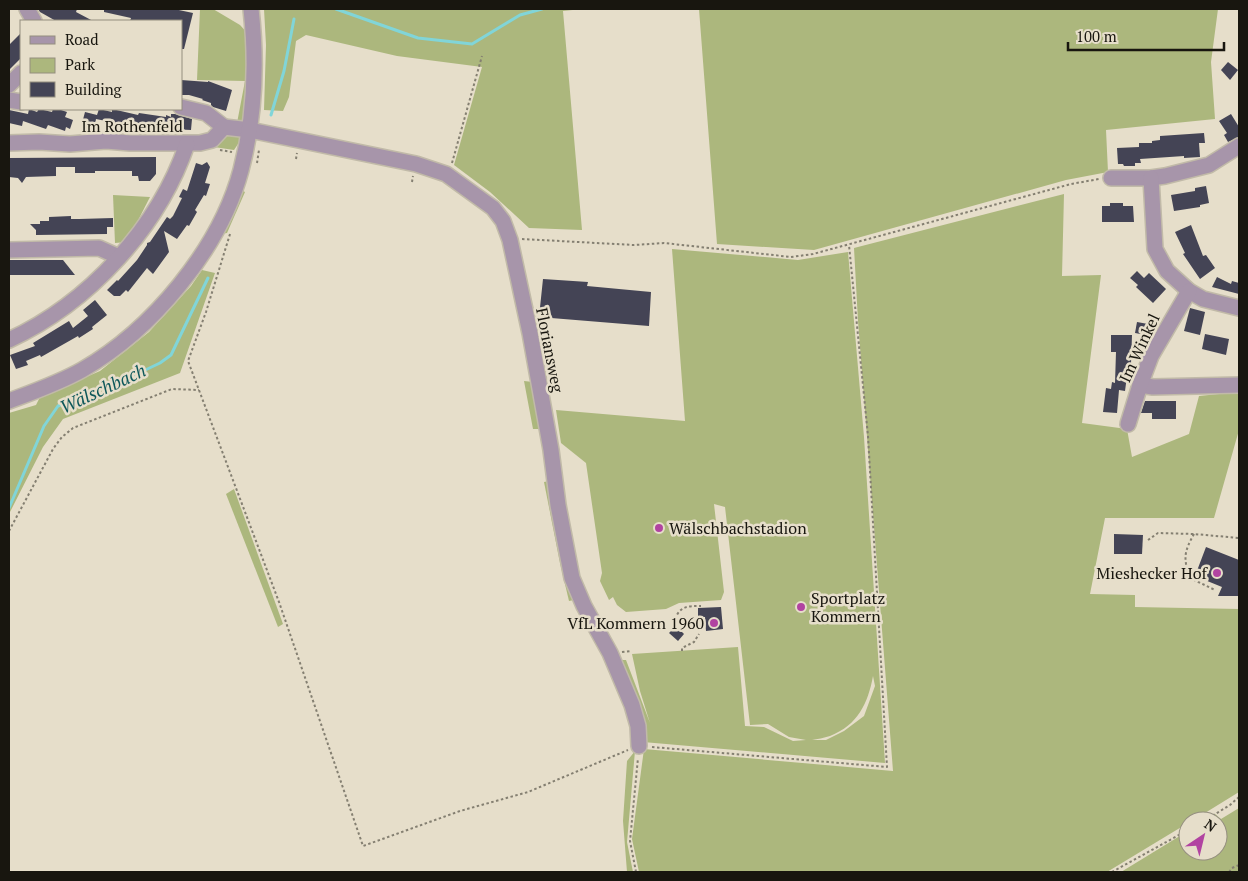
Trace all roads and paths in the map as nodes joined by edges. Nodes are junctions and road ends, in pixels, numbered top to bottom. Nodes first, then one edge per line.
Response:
1 (27, 9) edge
2 (251, 9) edge
3 (33, 20) edge
4 (482, 56) dead end
5 (20, 74) edge
6 (9, 85) edge
7 (182, 107) edge
8 (224, 127) junction
9 (250, 130) junction
10 (9, 143) edge
11 (205, 143) junction
12 (187, 144) junction
13 (1239, 146) edge
14 (253, 148) junction
15 (450, 167) dead end
16 (1111, 178) joint
17 (1152, 178) junction
18 (230, 234) dead end
19 (510, 240) junction
20 (849, 246) junction
21 (9, 250) edge
22 (119, 257) junction
23 (1189, 291) junction
24 (1239, 308) edge
25 (9, 340) edge
26 (1140, 385) junction
27 (1239, 385) edge
28 (199, 390) junction
29 (9, 401) edge
30 (1128, 424) dead end
31 (9, 531) edge
32 (1194, 534) junction
33 (1239, 538) edge
34 (1148, 540) dead end
35 (1216, 590) dead end
36 (701, 606) dead end
37 (675, 619) dead end
38 (699, 634) dead end
39 (682, 651) dead end
40 (639, 746) junction
41 (1239, 797) edge
42 (1220, 811) edge
43 (1178, 836) edge
44 (1239, 865) edge
45 (636, 872) edge
46 (1112, 872) edge
47 (1229, 872) edge

1 - 3 street
2 - 9 street
4 - 15 path
5 - 6 street
7 - 8 street
8 - 9 street
8 - 11 street, Im Rothenfeld
9 - 14 street
9 - 19 street, Floriansweg
10 - 12 street, Im Rothenfeld
11 - 12 street, Im Rothenfeld
11 - 14 path
12 - 22 street
13 - 17 street
14 - 29 street
16 - 17 street
16 - 20 path
17 - 23 street
18 - 28 path
19 - 20 path
19 - 40 street, Floriansweg
20 - 40 path
21 - 22 street
22 - 25 street
23 - 24 street
23 - 26 street, Im Winkel
26 - 27 street
26 - 30 street, Im Winkel
28 - 31 path
28 - 40 path
32 - 33 path
32 - 34 path
32 - 35 path
36 - 37 path
38 - 39 path
40 - 45 path
41 - 42 path
43 - 46 path
44 - 47 path

